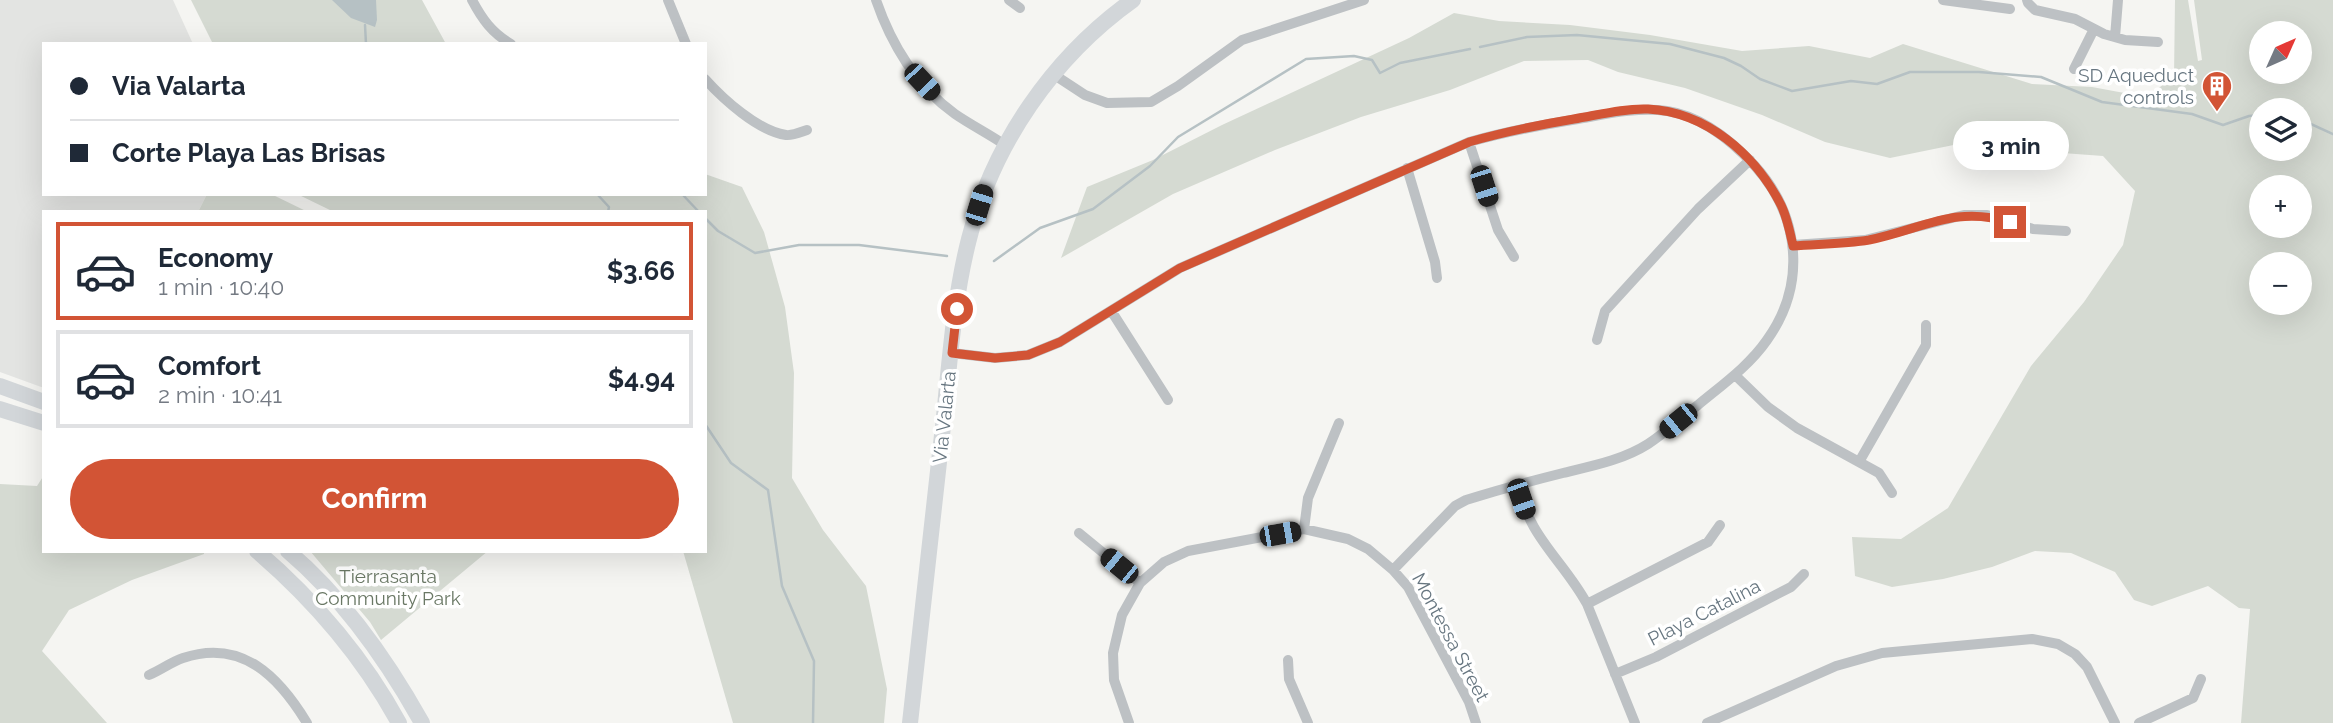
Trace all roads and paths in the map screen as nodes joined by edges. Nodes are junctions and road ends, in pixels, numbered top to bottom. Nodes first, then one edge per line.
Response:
1 (472, 0) edge
2 (668, 0) edge
3 (876, 0) edge
4 (1009, 0) edge
5 (1133, 0) edge
6 (1364, 0) edge
7 (1943, 0) edge
8 (2028, 0) edge
9 (2118, 0) edge
10 (1020, 8) dead end
11 (2010, 9) dead end
12 (2094, 29) junction
13 (2115, 37) junction
14 (508, 42) edge
15 (685, 42) edge
16 (2158, 42) dead end
17 (2074, 69) dead end
18 (1053, 74) junction
19 (707, 81) edge
20 (807, 130) dead end
21 (1469, 142) junction
22 (1006, 145) junction
23 (1750, 160) junction
24 (1407, 168) junction
25 (2066, 231) dead end
26 (1793, 246) junction
27 (1514, 257) dead end
28 (1437, 278) dead end
29 (1112, 312) junction
30 (1926, 325) dead end
31 (1597, 340) dead end
32 (952, 353) junction
33 (1735, 375) junction
34 (0, 386) edge
35 (1168, 400) dead end
36 (42, 401) edge
37 (0, 409) edge
38 (42, 422) edge
39 (1339, 423) dead end
40 (1859, 462) junction
41 (1519, 484) junction
42 (1892, 493) dead end
43 (1720, 525) dead end
44 (1304, 529) junction
45 (1079, 533) dead end
46 (259, 553) edge
47 (290, 553) edge
48 (1393, 570) junction
49 (1804, 574) dead end
50 (289, 578) junction
51 (1140, 583) junction
52 (323, 585) junction
53 (1587, 604) junction
54 (1288, 660) dead end
55 (149, 674) dead end
56 (1615, 674) junction
57 (2201, 679) dead end
58 (307, 723) edge
59 (400, 723) edge
60 (422, 723) edge
61 (910, 723) edge
62 (1129, 723) edge
63 (1308, 723) edge
64 (1476, 723) edge
65 (1636, 723) edge
66 (1707, 723) edge
67 (2115, 723) edge
68 (2139, 723) edge

1 - 14 street
2 - 15 street
3 - 22 street
4 - 10 street
5 - 18 main road, Via Valarta
6 - 18 street
7 - 11 street
8 - 12 street
9 - 13 street
12 - 13 street
12 - 17 street
13 - 16 street
18 - 22 main road, Via Valarta
19 - 20 street
21 - 23 street
21 - 24 street
21 - 27 street
22 - 32 main road, Via Valarta
23 - 26 street
23 - 31 street
24 - 28 street
24 - 29 street
25 - 26 street
26 - 33 street
29 - 32 street
29 - 35 street
30 - 40 street
32 - 61 main road, Via Valarta
33 - 40 street
33 - 41 street
34 - 36 main road
37 - 38 main road
39 - 44 street
40 - 42 street
41 - 48 street
41 - 53 street
43 - 53 street
44 - 48 street, Montessa Street
44 - 51 street
45 - 51 street
46 - 50 main road
47 - 52 main road
48 - 64 street, Montessa Street
49 - 56 street, Playa Catalina
50 - 52 main road
50 - 59 main road
51 - 62 street
52 - 60 main road
53 - 56 street
54 - 63 street
55 - 58 street
56 - 65 street
57 - 68 street
66 - 67 street

